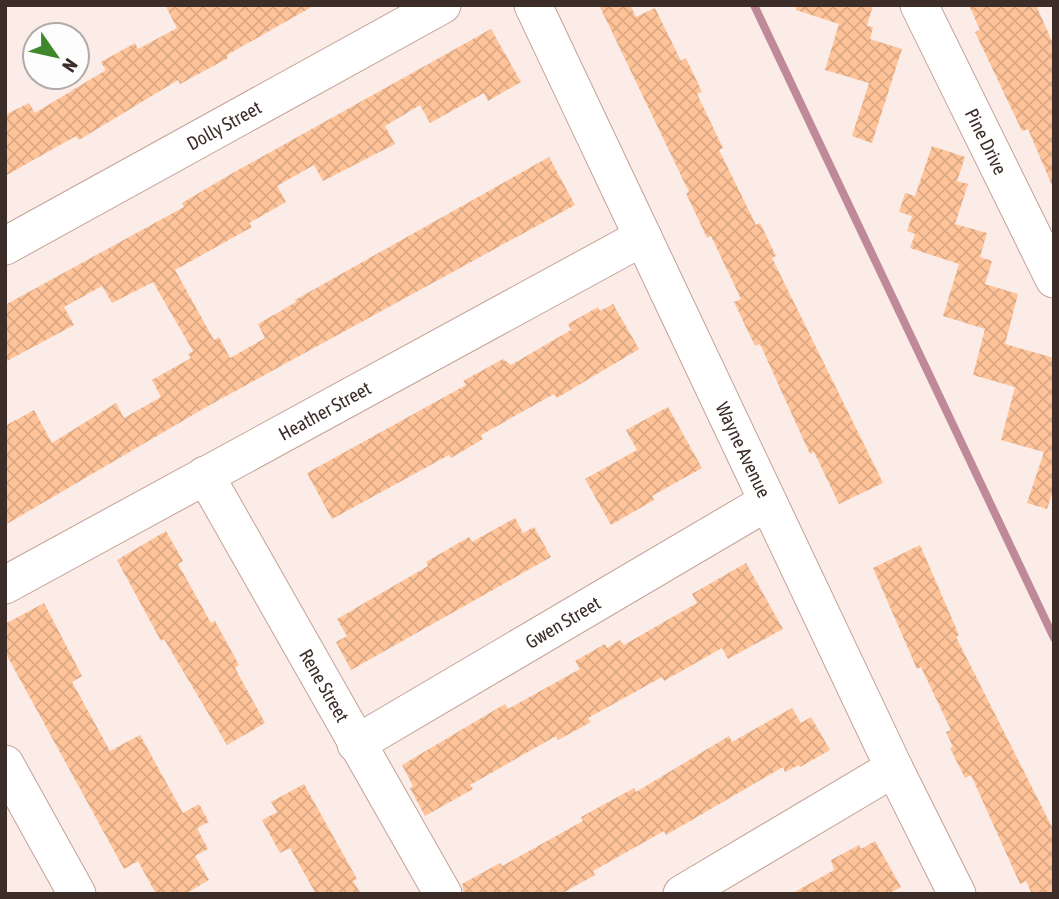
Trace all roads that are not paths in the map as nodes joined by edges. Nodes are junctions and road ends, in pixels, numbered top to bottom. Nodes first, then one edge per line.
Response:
1 (442, 5) edge
2 (533, 5) edge
3 (919, 5) edge
4 (643, 237) junction
5 (5, 246) edge
6 (1054, 279) edge
7 (205, 474) junction
8 (767, 502) junction
9 (5, 585) edge
10 (356, 744) junction
11 (5, 764) edge
12 (894, 768) junction
13 (77, 894) edge
14 (443, 894) edge
15 (682, 894) edge
16 (957, 894) edge

1 - 5 street, Dolly Street
2 - 4 street, Wayne Avenue
3 - 6 street, Pine Drive
4 - 7 street, Heather Street
4 - 8 street, Wayne Avenue
7 - 9 street, Heather Street
7 - 10 street, Rene Street
8 - 10 street, Gwen Street
8 - 12 street, Wayne Avenue
10 - 14 street, Rene Street
11 - 13 street
12 - 15 street
12 - 16 street, Wayne Avenue

